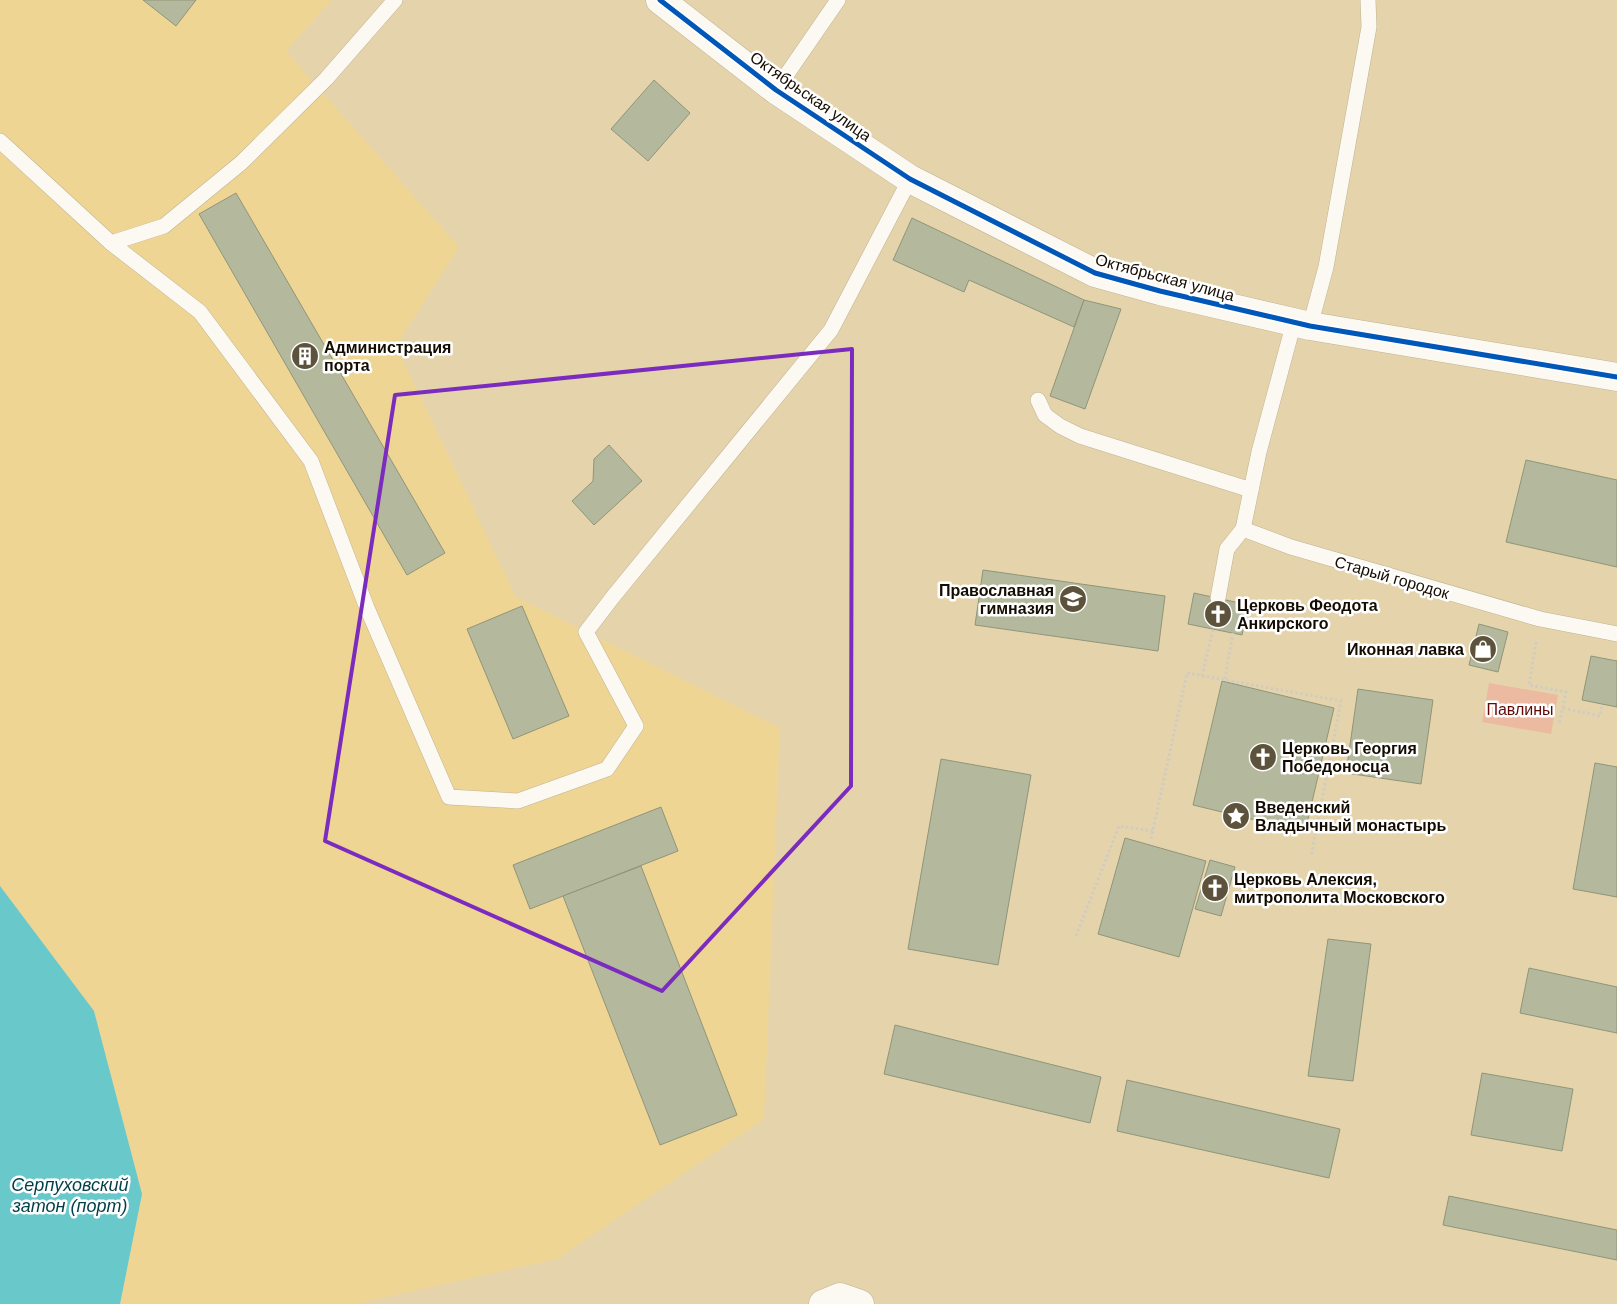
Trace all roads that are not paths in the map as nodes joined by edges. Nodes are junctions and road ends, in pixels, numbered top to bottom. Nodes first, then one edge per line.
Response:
1 (395, 0) edge
2 (660, 0) edge
3 (838, 0) edge
4 (1368, 0) edge
5 (776, 90) junction
6 (0, 141) edge
7 (910, 179) junction
8 (111, 243) junction
9 (1302, 324) junction
10 (1617, 377) edge
11 (1038, 400) dead end
12 (1251, 490) junction
13 (1243, 529) junction
14 (1218, 598) dead end
15 (1617, 634) edge
16 (823, 1304) edge
17 (860, 1304) edge

1 - 8 lane
2 - 5 street, Октябрьская улица
3 - 5 lane
4 - 9 lane
5 - 7 street, Октябрьская улица
6 - 8 lane
7 - 8 lane
7 - 9 street, Октябрьская улица
9 - 10 street, Октябрьская улица
9 - 12 lane
11 - 12 lane
12 - 13 lane
13 - 14 lane
13 - 15 lane, Старый городок
16 - 17 street

